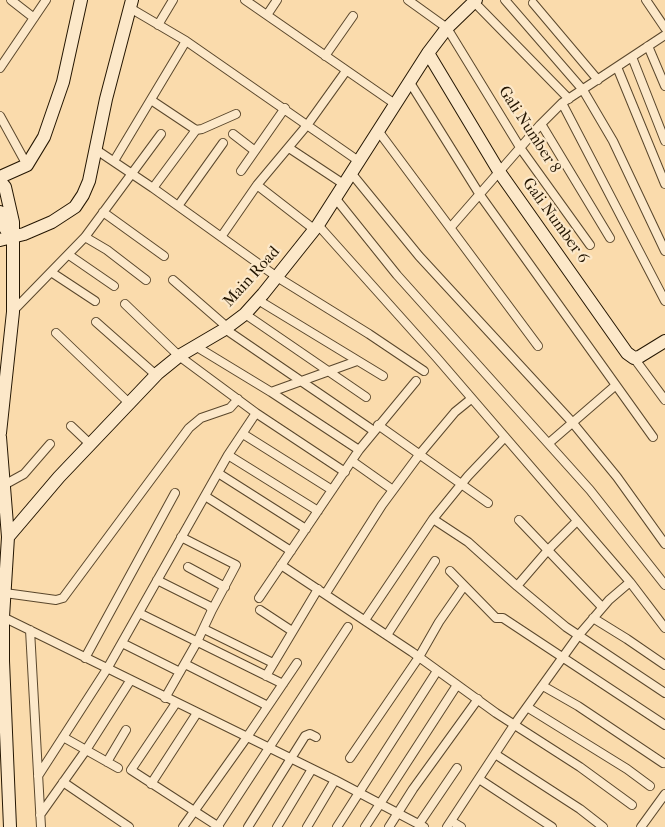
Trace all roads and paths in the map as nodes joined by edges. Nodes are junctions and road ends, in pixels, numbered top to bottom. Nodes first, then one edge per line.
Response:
1 (11, 0) edge
2 (46, 0) edge
3 (81, 0) edge
4 (173, 0) edge
5 (245, 0) edge
6 (277, 0) edge
7 (408, 0) edge
8 (505, 0) edge
9 (646, 0) edge
10 (475, 1) edge
11 (533, 3) dead end
12 (131, 4) edge
13 (267, 15) junction
14 (353, 16) dead end
15 (34, 18) junction
16 (158, 24) junction
17 (447, 28) junction
18 (665, 28) edge
19 (665, 35) edge
20 (186, 41) junction
21 (648, 46) junction
22 (428, 53) junction
23 (325, 56) junction
24 (632, 57) junction
25 (617, 67) junction
26 (0, 68) edge
27 (346, 71) junction
28 (409, 81) junction
29 (598, 81) junction
30 (665, 86) edge
31 (583, 90) junction
32 (151, 100) junction
33 (565, 101) junction
34 (395, 104) junction
35 (285, 108) junction
36 (236, 114) dead end
37 (0, 116) edge
38 (308, 124) junction
39 (540, 125) junction
40 (196, 130) junction
41 (379, 132) junction
42 (161, 134) dead end
43 (233, 134) dead end
44 (665, 141) edge
45 (223, 143) dead end
46 (288, 148) junction
47 (95, 149) junction
48 (521, 149) junction
49 (255, 152) junction
50 (114, 161) junction
51 (360, 162) junction
52 (27, 165) junction
53 (241, 171) dead end
54 (132, 173) junction
55 (500, 173) junction
56 (349, 179) junction
57 (2, 182) edge
58 (665, 184) edge
59 (257, 185) junction
60 (153, 188) junction
61 (480, 195) junction
62 (336, 199) junction
63 (178, 206) junction
64 (0, 212) edge
65 (103, 212) junction
66 (8, 224) junction
67 (451, 227) junction
68 (317, 228) junction
69 (85, 237) junction
70 (221, 237) junction
71 (6, 238) edge
72 (610, 238) dead end
73 (590, 245) dead end
74 (665, 251) edge
75 (69, 255) junction
76 (164, 256) dead end
77 (51, 272) junction
78 (277, 277) junction
79 (146, 280) dead end
80 (173, 280) dead end
81 (114, 286) dead end
82 (258, 300) junction
83 (95, 301) dead end
84 (665, 301) edge
85 (125, 304) dead end
86 (13, 312) junction
87 (245, 314) junction
88 (96, 322) dead end
89 (226, 328) junction
90 (5, 331) edge
91 (56, 333) dead end
92 (665, 341) edge
93 (196, 346) junction
94 (538, 346) dead end
95 (179, 356) junction
96 (634, 358) junction
97 (357, 361) junction
98 (330, 371) junction
99 (424, 372) dead end
100 (156, 375) junction
101 (383, 376) dead end
102 (301, 381) junction
103 (416, 381) dead end
104 (616, 385) junction
105 (271, 392) junction
106 (366, 397) dead end
107 (238, 399) junction
108 (471, 399) junction
109 (665, 400) edge
110 (129, 403) junction
111 (256, 413) junction
112 (572, 422) junction
113 (71, 426) dead end
114 (376, 428) junction
115 (0, 432) edge
116 (243, 434) junction
117 (505, 437) junction
118 (653, 437) dead end
119 (549, 442) junction
120 (50, 444) dead end
121 (90, 444) junction
122 (359, 450) junction
123 (228, 455) junction
124 (419, 455) junction
125 (352, 461) junction
126 (345, 472) junction
127 (218, 473) junction
128 (4, 485) junction
129 (461, 485) junction
130 (332, 490) junction
131 (393, 490) junction
132 (175, 493) dead end
133 (205, 496) junction
134 (488, 503) dead end
135 (318, 511) junction
136 (433, 519) junction
137 (519, 520) dead end
138 (577, 521) junction
139 (306, 529) junction
140 (8, 537) junction
141 (181, 537) junction
142 (665, 544) edge
143 (548, 550) junction
144 (291, 551) junction
145 (435, 561) dead end
146 (281, 565) junction
147 (188, 567) dead end
148 (450, 571) dead end
149 (157, 580) junction
150 (630, 582) junction
151 (665, 585) edge
152 (464, 586) junction
153 (517, 586) junction
154 (225, 587) junction
155 (322, 591) junction
156 (259, 598) dead end
157 (3, 604) edge
158 (602, 607) junction
159 (212, 610) junction
160 (260, 610) dead end
161 (139, 613) junction
162 (592, 618) junction
163 (365, 620) junction
164 (348, 627) dead end
165 (204, 628) junction
166 (665, 628) edge
167 (30, 630) junction
168 (292, 631) junction
169 (387, 635) junction
170 (578, 636) junction
171 (197, 642) junction
172 (122, 643) junction
173 (419, 657) junction
174 (85, 658) junction
175 (563, 659) junction
176 (273, 663) junction
177 (297, 663) dead end
178 (665, 665) edge
179 (182, 668) junction
180 (107, 669) junction
181 (437, 671) junction
182 (266, 676) junction
183 (130, 681) junction
184 (283, 684) junction
185 (457, 684) junction
186 (543, 686) junction
187 (665, 693) edge
188 (165, 698) junction
189 (478, 699) junction
190 (176, 703) junction
191 (268, 706) junction
192 (527, 706) junction
193 (197, 713) junction
194 (514, 725) junction
195 (665, 725) edge
196 (126, 730) dead end
197 (63, 737) junction
198 (247, 737) junction
199 (316, 737) dead end
200 (269, 748) junction
201 (86, 750) junction
202 (495, 754) junction
203 (350, 758) dead end
204 (290, 759) junction
205 (106, 762) junction
206 (663, 763) dead end
207 (118, 768) dead end
208 (457, 768) dead end
209 (312, 770) junction
210 (38, 776) junction
211 (479, 778) junction
212 (334, 780) junction
213 (63, 782) junction
214 (151, 784) junction
215 (650, 786) dead end
216 (358, 792) junction
217 (665, 794) edge
218 (380, 804) junction
219 (632, 805) dead end
220 (195, 812) junction
221 (399, 813) junction
222 (41, 823) edge
223 (449, 824) edge
224 (422, 825) edge
225 (10, 827) edge
226 (129, 827) edge
227 (183, 827) edge
228 (218, 827) edge
229 (248, 827) edge
230 (277, 827) edge
231 (307, 827) edge
232 (337, 827) edge
233 (364, 827) edge
234 (389, 827) edge
235 (461, 827) edge
236 (552, 827) edge
237 (603, 827) edge
238 (641, 827) edge

1 - 15 street
2 - 15 street
3 - 52 street
4 - 16 street
5 - 13 street
6 - 13 street
7 - 17 street
8 - 31 street
9 - 18 street
10 - 17 street, Main Road
10 - 33 street
11 - 29 street
12 - 16 street
12 - 47 street
13 - 23 street
14 - 23 street
15 - 26 street
16 - 20 street
17 - 22 street, Main Road
17 - 48 street, Gali Number 8
19 - 21 street
20 - 32 street
20 - 35 street
21 - 24 street
21 - 30 street
22 - 28 street, Main Road
22 - 55 street, Gali Number 6
23 - 27 street
24 - 25 street
24 - 44 street
25 - 29 street
25 - 58 street
27 - 34 street
27 - 38 street
28 - 34 street, Main Road
28 - 61 street
29 - 31 street
31 - 33 street
31 - 74 street
32 - 40 street
32 - 50 street
33 - 39 street
33 - 84 street
34 - 41 street, Main Road
35 - 38 street
35 - 49 street
36 - 40 street
37 - 52 street
38 - 46 street
38 - 51 street
39 - 48 street
39 - 72 street
40 - 60 street
41 - 51 street, Main Road
41 - 67 street
42 - 54 street
43 - 49 street
45 - 63 street
46 - 56 street
46 - 59 street
47 - 50 street
47 - 71 street
48 - 55 street
48 - 73 street, Gali Number 8
49 - 53 street
50 - 54 street
51 - 56 street, Main Road
52 - 57 street
54 - 60 street
54 - 65 street
55 - 61 street
55 - 96 street, Gali Number 6
56 - 62 street, Main Road
56 - 112 street
57 - 66 street
59 - 68 street
59 - 70 street
60 - 63 street
61 - 67 street
61 - 104 street
62 - 68 street, Main Road
62 - 119 street
63 - 70 street
64 - 66 street
65 - 69 street
65 - 76 street
66 - 71 street
67 - 94 street
68 - 78 street, Main Road
68 - 108 street
69 - 75 street
69 - 79 street
70 - 78 street
71 - 86 street
75 - 77 street
75 - 81 street
77 - 83 street
77 - 86 street
78 - 82 street, Main Road
78 - 99 street
80 - 89 street
82 - 87 street, Main Road
82 - 97 street
85 - 95 street
86 - 90 street
87 - 89 street, Main Road
87 - 98 street
88 - 100 street
89 - 93 street, Main Road
89 - 102 street
90 - 115 street
91 - 110 street
92 - 96 street
93 - 95 street, Main Road
93 - 105 street
95 - 100 street, Main Road
95 - 107 street
96 - 109 street, Gali Number 6
97 - 98 street
97 - 101 street
98 - 102 street
98 - 106 street
100 - 110 street, Main Road
102 - 105 street
102 - 114 street
103 - 114 street
104 - 112 street
104 - 118 street
105 - 122 street
107 - 111 street
107 - 157 street
108 - 117 street
108 - 124 street
110 - 121 street, Main Road
111 - 116 street
111 - 126 street
112 - 119 street
112 - 142 street
113 - 121 street
114 - 122 street
114 - 124 street
115 - 128 street
116 - 123 street
116 - 130 street
117 - 129 street
117 - 138 street
119 - 151 street
120 - 128 street
121 - 140 street, Main Road
122 - 125 street
123 - 127 street
123 - 135 street
124 - 129 street
124 - 131 street
125 - 126 street
125 - 131 street
126 - 130 street
127 - 133 street
127 - 139 street
128 - 140 street
129 - 134 street
129 - 136 street
130 - 135 street
131 - 155 street
132 - 174 street
133 - 141 street
133 - 144 street
135 - 139 street
136 - 153 street
136 - 163 street
137 - 143 street
138 - 143 street
138 - 150 street
139 - 144 street
140 - 157 street
141 - 149 street
141 - 154 street
143 - 153 street
143 - 158 street
144 - 146 street
145 - 169 street
146 - 155 street
146 - 156 street
147 - 154 street
148 - 152 street
149 - 159 street
149 - 161 street
150 - 158 street
150 - 166 street
152 - 173 street
152 - 175 street
153 - 170 street
154 - 159 street
155 - 163 street
155 - 168 street
157 - 167 street
157 - 225 street
158 - 162 street
159 - 165 street
160 - 168 street
161 - 171 street
161 - 172 street
162 - 170 street
162 - 178 street
163 - 169 street
164 - 200 street
165 - 171 street
165 - 176 street
167 - 174 street
167 - 210 street
168 - 176 street
169 - 173 street
170 - 175 street
170 - 187 street
171 - 179 street
171 - 182 street
172 - 179 street
172 - 180 street
173 - 181 street
173 - 203 street
174 - 180 street
175 - 186 street
175 - 195 street
176 - 182 street
177 - 184 street
179 - 188 street
179 - 191 street
180 - 183 street
180 - 197 street
181 - 185 street
181 - 216 street
182 - 184 street
183 - 188 street
183 - 201 street
184 - 191 street
185 - 189 street
185 - 218 street
186 - 192 street
186 - 206 street
188 - 190 street
189 - 194 street
189 - 221 street
190 - 193 street
190 - 214 street
191 - 198 street
192 - 194 street
192 - 215 street
193 - 198 street
193 - 214 street
194 - 202 street
194 - 219 street
196 - 205 street
197 - 201 street
197 - 210 street
198 - 200 street
198 - 220 street
199 - 204 street
200 - 204 street
200 - 228 street
201 - 205 street
201 - 213 street
202 - 211 street
202 - 237 street
204 - 209 street
204 - 229 street
205 - 207 street
208 - 224 street
209 - 212 street
209 - 230 street
210 - 222 street
211 - 223 street
211 - 236 street
212 - 216 street
212 - 231 street
213 - 222 street
213 - 226 street
214 - 220 street
216 - 218 street
216 - 232 street
217 - 238 street
218 - 221 street
218 - 233 street
220 - 227 street
220 - 228 street
221 - 224 street
221 - 234 street
223 - 235 street

